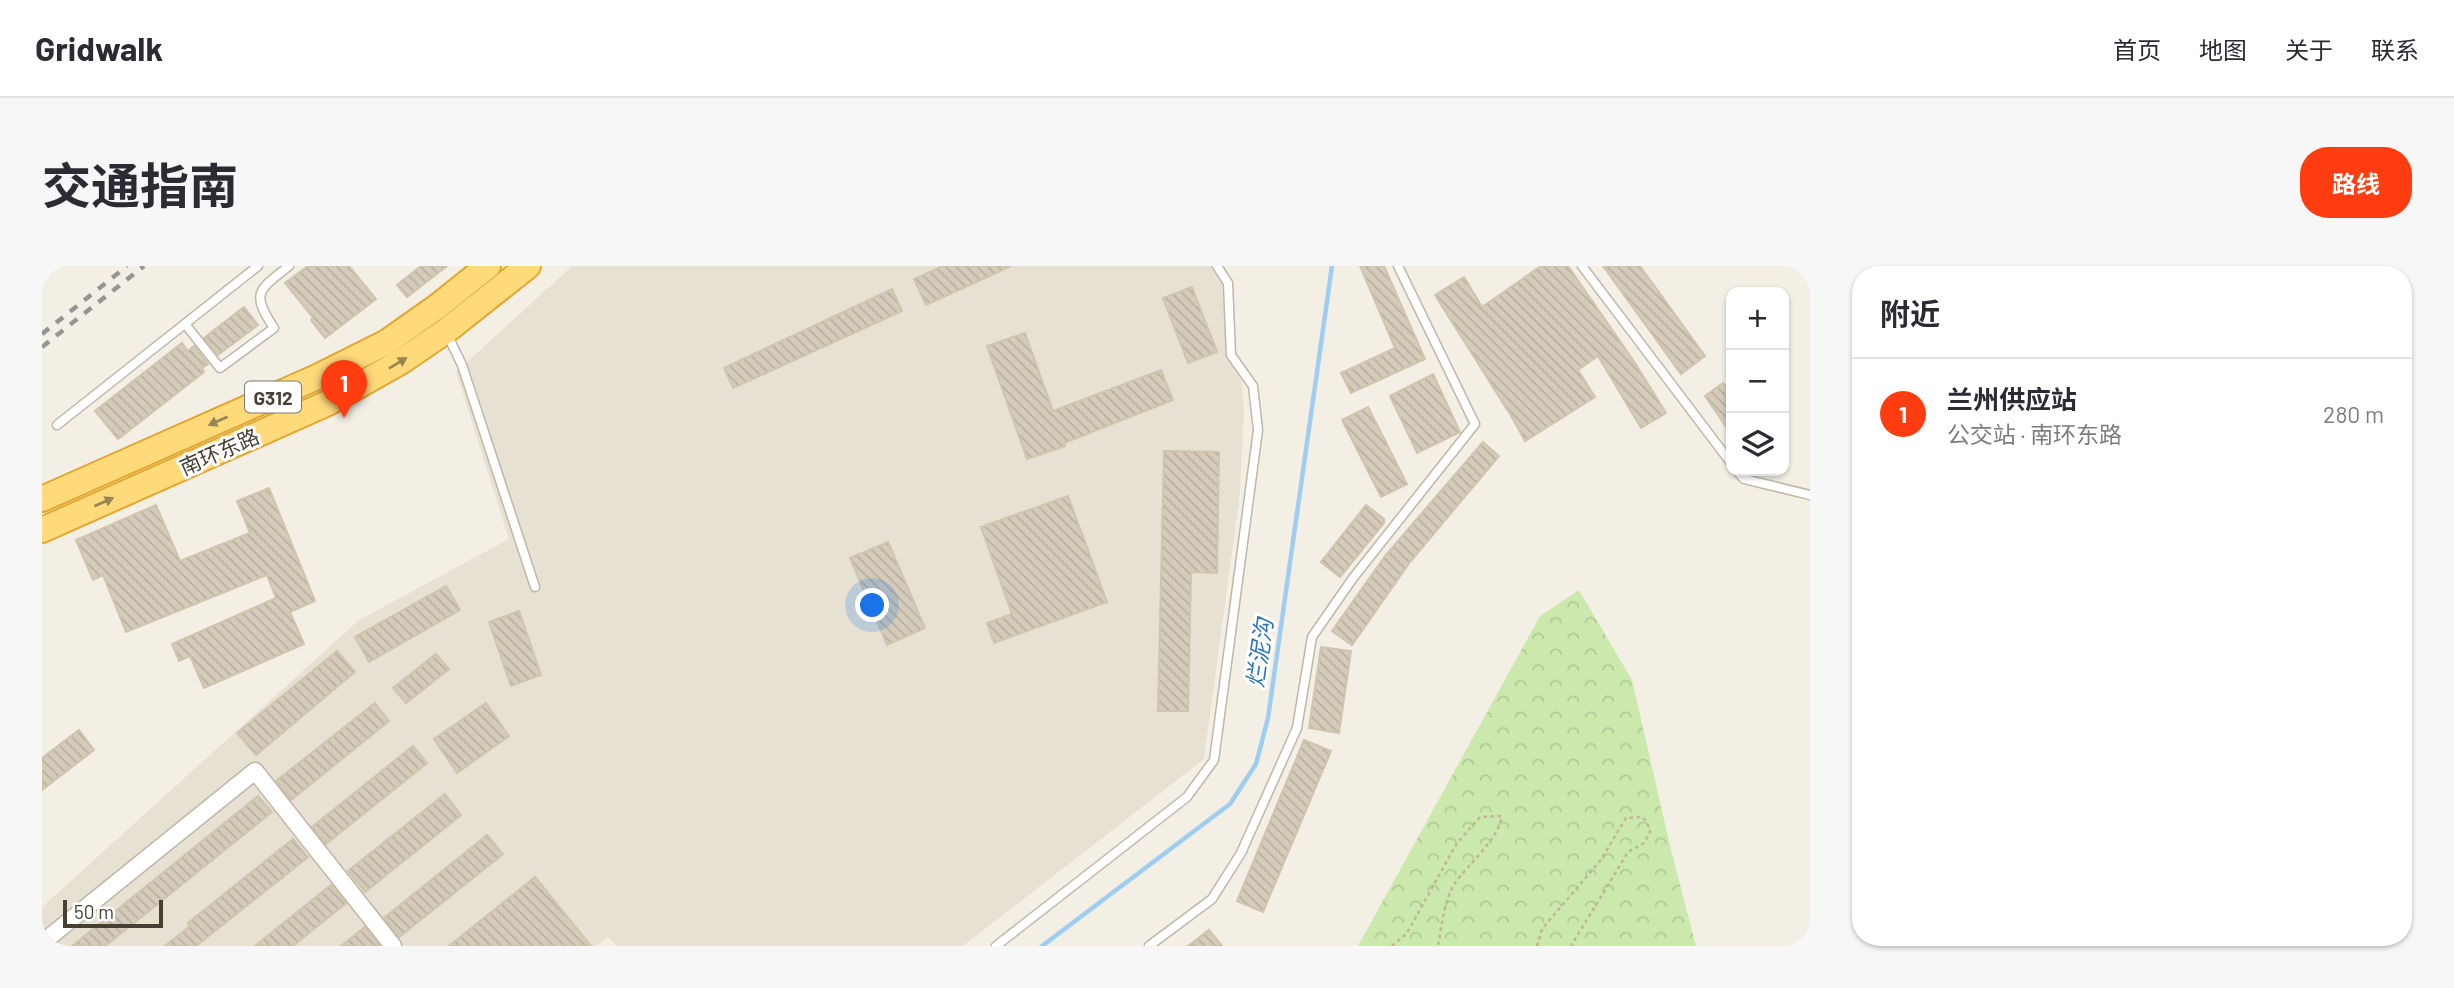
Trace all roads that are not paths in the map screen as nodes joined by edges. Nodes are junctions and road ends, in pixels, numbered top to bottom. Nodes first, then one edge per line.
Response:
1 (258, 266) edge
2 (289, 266) edge
3 (488, 266) edge
4 (528, 266) edge
5 (1217, 266) edge
6 (1398, 266) edge
7 (1582, 266) edge
8 (185, 324) junction
9 (446, 331) junction
10 (57, 425) dead end
11 (1726, 456) edge
12 (1741, 476) edge
13 (1810, 495) edge
14 (42, 499) edge
15 (42, 530) edge
16 (535, 587) dead end
17 (42, 943) edge
18 (393, 946) edge
19 (996, 946) edge
20 (1149, 946) edge

1 - 8 lane
2 - 8 lane
3 -> 14 highway, 南环东路 / G312
4 - 9 highway, 南环东路 / G312
5 - 19 lane
6 - 20 lane
7 - 11 lane
8 - 10 lane
15 -> 9 highway, 南环东路 / G312
9 - 16 lane
12 - 13 lane
17 - 18 street

